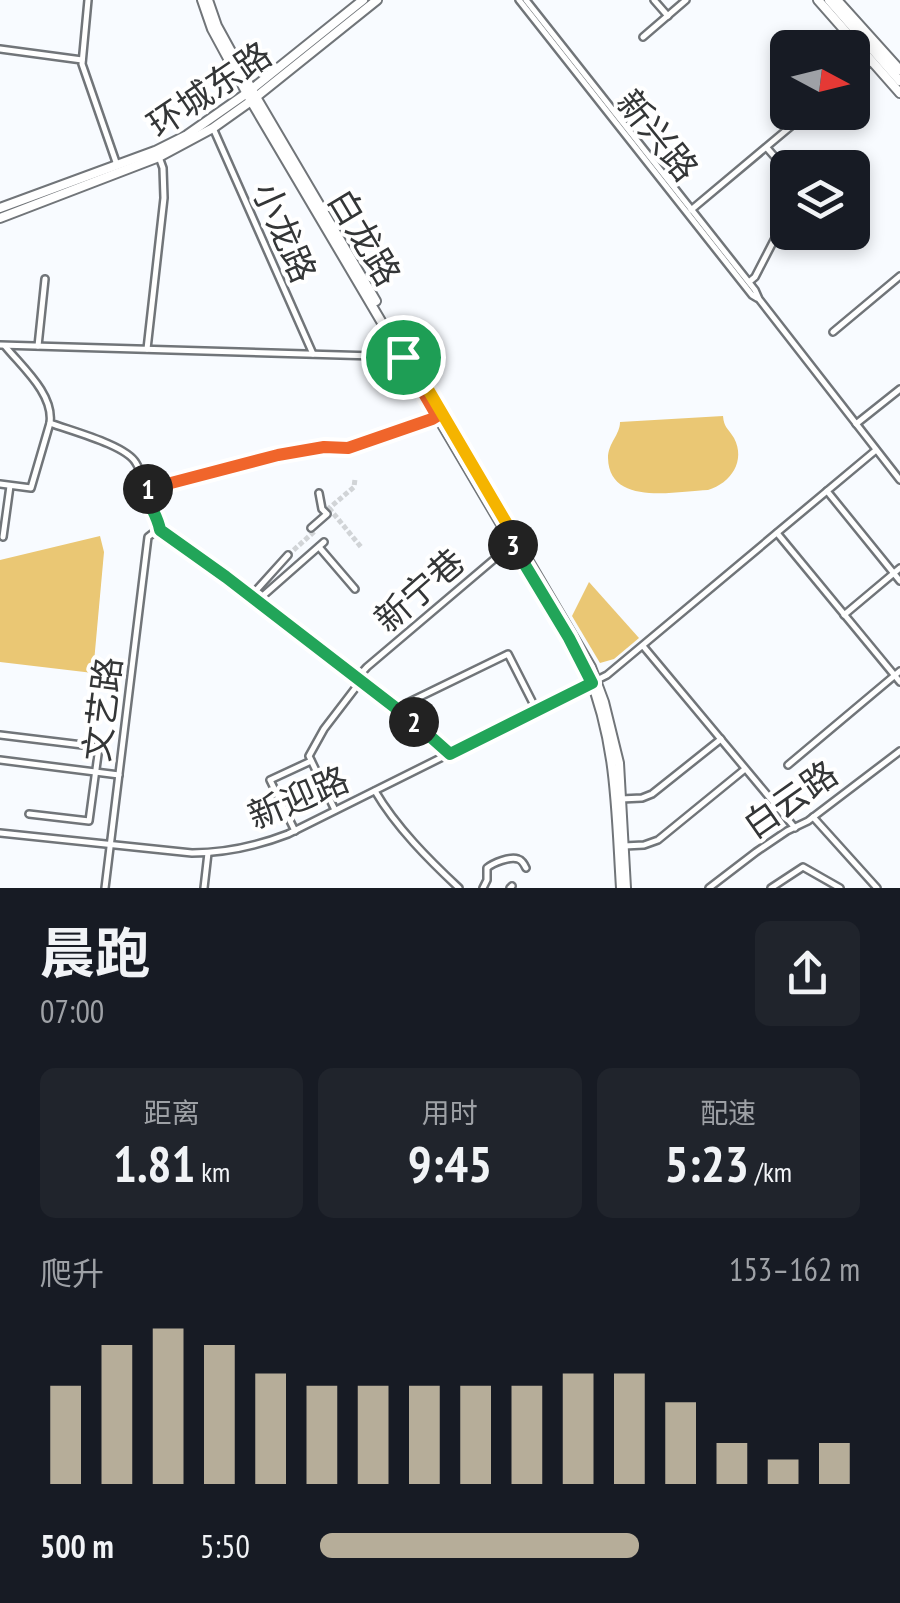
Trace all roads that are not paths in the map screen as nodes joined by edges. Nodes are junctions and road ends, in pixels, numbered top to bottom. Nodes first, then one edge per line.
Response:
1 (88, 0) edge
2 (205, 0) edge
3 (362, 0) edge
4 (378, 0) edge
5 (522, 0) edge
6 (654, 0) edge
7 (686, 0) edge
8 (818, 0) edge
9 (829, 0) edge
10 (837, 0) edge
11 (668, 16) junction
12 (644, 36) dead end
13 (0, 49) edge
14 (82, 60) junction
15 (871, 62) joint
16 (900, 70) edge
17 (900, 81) edge
18 (900, 92) edge
19 (251, 95) junction
20 (213, 128) junction
21 (788, 130) edge
22 (767, 148) junction
23 (770, 151) edge
24 (159, 157) junction
25 (117, 165) junction
26 (0, 208) edge
27 (691, 210) junction
28 (0, 218) edge
29 (770, 247) edge
30 (900, 276) edge
31 (45, 279) dead end
32 (749, 282) junction
33 (759, 299) junction
34 (833, 332) dead end
35 (2, 346) edge
36 (38, 346) junction
37 (146, 349) junction
38 (313, 355) junction
39 (406, 357) junction
40 (900, 388) edge
41 (437, 416) junction
42 (50, 424) junction
43 (856, 424) junction
44 (876, 450) junction
45 (900, 480) edge
46 (0, 484) edge
47 (10, 486) junction
48 (144, 490) junction
49 (827, 491) junction
50 (319, 494) dead end
51 (2, 518) edge
52 (311, 528) tunnel mouth
53 (160, 530) junction
54 (777, 532) junction
55 (3, 537) dead end
56 (515, 542) junction
57 (288, 556) tunnel mouth
58 (897, 570) edge
59 (900, 581) edge
60 (355, 589) dead end
61 (250, 596) junction
62 (257, 601) junction
63 (844, 615) junction
64 (643, 646) junction
65 (897, 673) edge
66 (358, 681) junction
67 (594, 682) junction
68 (900, 682) edge
69 (396, 708) junction
70 (537, 711) junction
71 (0, 735) edge
72 (721, 739) junction
73 (900, 751) edge
74 (450, 754) junction
75 (0, 760) edge
76 (311, 761) junction
77 (788, 765) dead end
78 (746, 768) junction
79 (96, 772) junction
80 (119, 774) junction
81 (375, 791) junction
82 (621, 799) junction
83 (335, 810) junction
84 (29, 814) dead end
85 (814, 817) junction
86 (795, 828) junction
87 (294, 831) junction
88 (0, 832) edge
89 (110, 846) junction
90 (624, 846) junction
91 (208, 853) junction
92 (526, 868) dead end
93 (104, 888) edge
94 (204, 888) edge
95 (459, 888) edge
96 (483, 888) edge
97 (623, 888) edge
98 (710, 888) edge
99 (771, 888) edge
100 (840, 888) edge
101 (877, 888) edge

1 - 14 street
2 - 19 main road, 白龙路
3 - 19 main road, 环城东路
4 - 19 main road, 环城东路
5 - 27 street, 新兴路
6 - 11 street
7 - 11 street
8 - 15 main road
9 - 17 main road
10 - 16 main road
11 - 12 street
13 - 14 street
14 - 25 street
15 - 18 main road
19 - 20 main road, 环城东路
19 - 25 main road, 环城东路
19 - 39 main road, 白龙路
20 - 24 main road, 环城东路
20 - 38 street, 小龙路
21 - 22 street
22 - 23 street
22 - 27 street
24 - 28 main road, 环城东路
24 - 37 street
25 - 26 main road, 环城东路
27 - 32 street, 新兴路
27 - 33 street, 新兴路
29 - 32 street
30 - 34 street
31 - 36 street
32 - 33 street, 新兴路
33 - 43 street, 新兴路
35 - 36 street
35 - 42 street
36 - 37 street
37 - 38 street
38 - 39 street
39 - 41 main road, 白龙路
39 - 56 main road, 白龙路
40 - 43 street
41 - 48 street
41 - 56 main road, 白龙路
42 - 47 street
42 - 48 street
43 - 44 street, 新兴路
44 - 45 street, 新兴路
44 - 49 street, 新迎路
46 - 47 street
47 - 51 street
48 - 53 street
49 - 54 street, 新迎路
49 - 58 street
50 - 52 street
51 - 55 street
53 - 61 street
53 - 80 street, 文艺路
54 - 63 street
54 - 64 street, 新迎路
56 - 66 street, 新宁巷
56 - 67 main road, 白龙路
57 - 61 street
58 - 59 street
58 - 63 street
60 - 62 street
61 - 62 street
62 - 66 street
63 - 65 street
64 - 67 street, 新迎路
64 - 72 street
65 - 68 street
65 - 77 street
66 - 69 street
66 - 76 street, 新宁巷
67 - 70 street, 新迎路
67 - 82 main road, 白龙路
67 - 97 main road, 白龙路
69 - 70 street
69 - 74 street
70 - 74 street, 新迎路
71 - 79 street
72 - 78 street
72 - 82 street
73 - 85 street, 白云路
74 - 81 street, 新迎路
75 - 79 street
76 - 83 street
76 - 87 street
78 - 86 street
78 - 90 street
79 - 80 street
79 - 84 street
80 - 89 street, 文艺路
81 - 83 street, 新迎路
81 - 95 street
82 - 90 main road, 白龙路
83 - 87 street, 新迎路
85 - 86 street, 白云路
85 - 101 street
86 - 98 street, 白云路
87 - 91 street, 新迎路
88 - 89 street, 新迎路
89 - 91 street, 新迎路
89 - 93 street, 文艺路
90 - 97 main road, 白龙路
91 - 94 street
92 - 96 street
99 - 100 street

